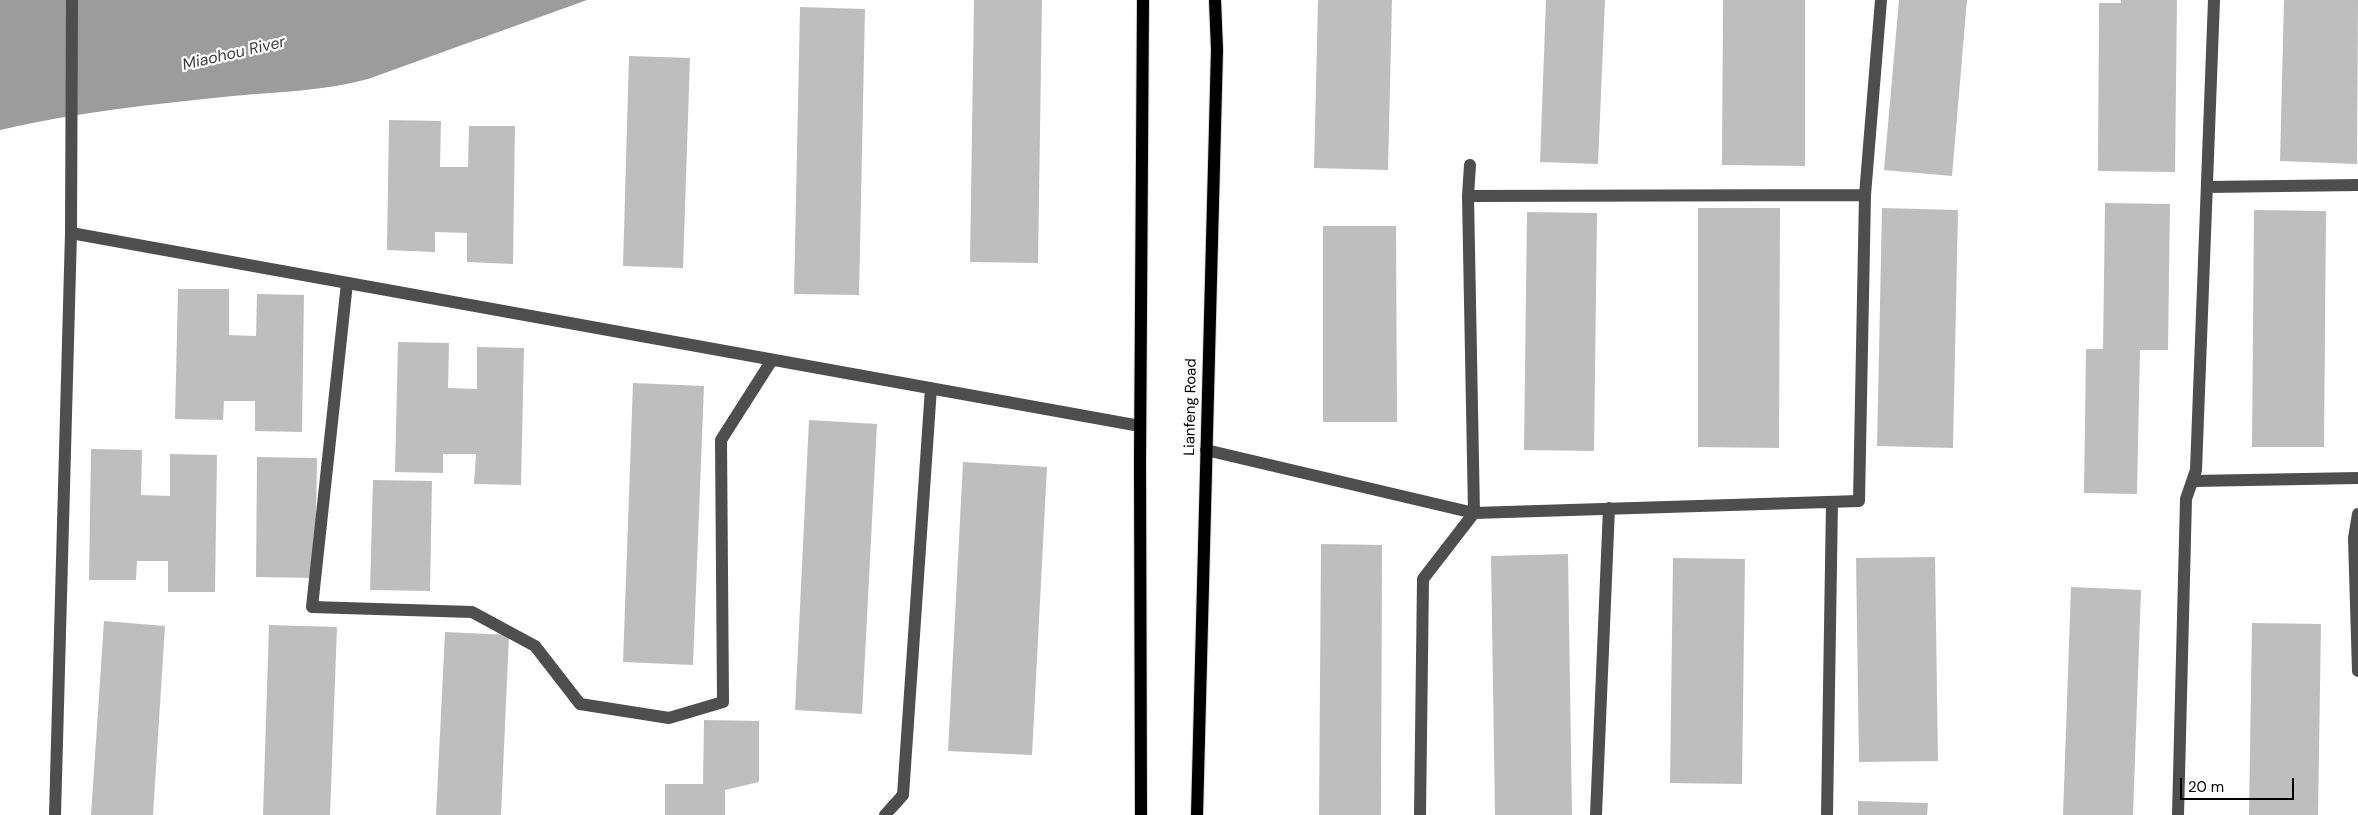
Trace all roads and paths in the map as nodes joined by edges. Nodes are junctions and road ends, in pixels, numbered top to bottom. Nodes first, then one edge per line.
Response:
1 (72, 0) edge
2 (1143, 0) edge
3 (1215, 0) edge
4 (1881, 0) edge
5 (2214, 0) edge
6 (1470, 166) dead end
7 (2358, 185) edge
8 (2207, 187) junction
9 (1865, 195) junction
10 (1468, 196) junction
11 (70, 233) junction
12 (347, 283) junction
13 (772, 360) junction
14 (932, 388) junction
15 (1140, 426) junction
16 (1206, 450) junction
17 (2358, 478) edge
18 (2192, 481) junction
19 (1832, 502) junction
20 (1609, 508) junction
21 (1474, 513) junction
22 (2358, 514) edge
23 (2358, 671) edge
24 (55, 815) edge
25 (885, 815) edge
26 (1141, 815) edge
27 (1197, 815) edge
28 (1420, 815) edge
29 (1596, 815) edge
30 (1827, 815) edge
31 (2178, 815) edge

1 - 11 street
2 - 15 main road
3 - 16 main road, Lianfeng Road
4 - 9 street
5 - 8 street
6 - 10 street
7 - 8 street
8 - 18 street
9 - 10 street
9 - 19 street
10 - 21 street
11 - 12 street
11 - 24 street
12 - 13 street
12 - 13 street
13 - 14 street
14 - 15 street
14 - 25 street
15 - 26 main road
16 - 21 street
16 - 27 main road, Lianfeng Road
17 - 18 street
18 - 31 street
19 - 20 street
19 - 30 street
20 - 21 street
20 - 29 street
21 - 28 street
22 - 23 street

